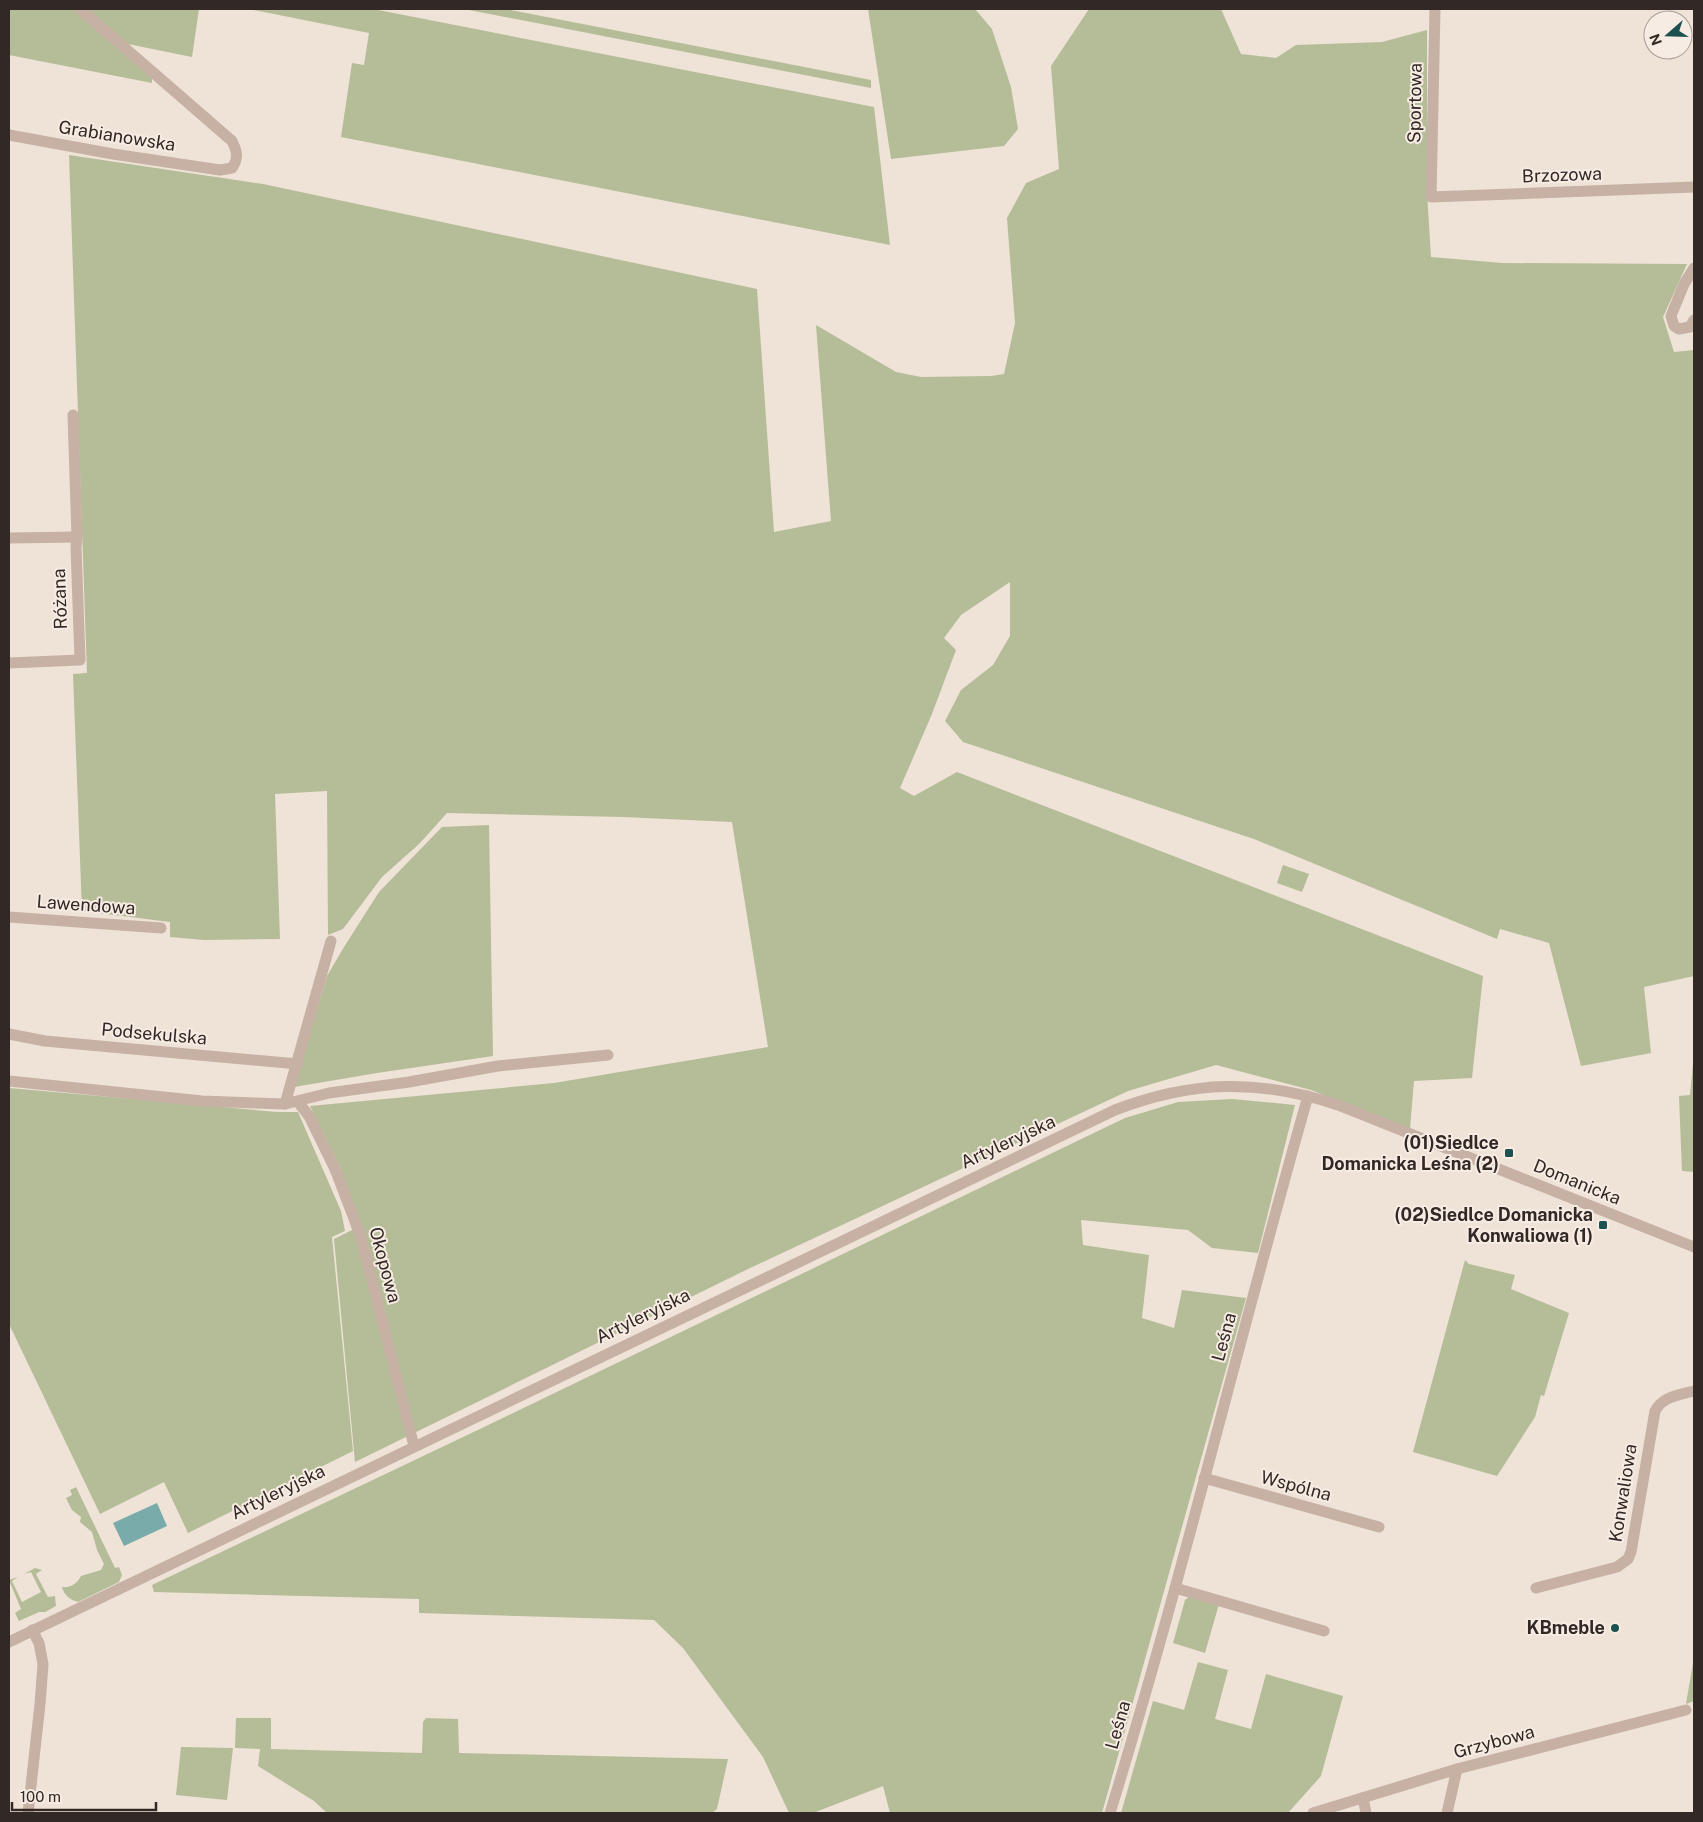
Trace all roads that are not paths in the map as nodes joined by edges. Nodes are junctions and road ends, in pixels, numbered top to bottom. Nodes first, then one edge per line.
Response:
1 (80, 9) edge
2 (1435, 9) edge
3 (9, 135) edge
4 (1694, 187) edge
5 (1431, 197) joint
6 (1694, 268) edge
7 (1694, 320) edge
8 (73, 415) dead end
9 (77, 537) junction
10 (9, 538) edge
11 (9, 664) edge
12 (9, 916) edge
13 (161, 928) dead end
14 (331, 941) dead end
15 (9, 1034) edge
16 (608, 1055) dead end
17 (298, 1064) junction
18 (9, 1081) edge
19 (1308, 1096) junction
20 (298, 1102) junction
21 (286, 1104) junction
22 (1694, 1247) edge
23 (1694, 1391) edge
24 (414, 1446) junction
25 (1204, 1478) junction
26 (1379, 1527) dead end
27 (1175, 1588) junction
28 (1536, 1588) dead end
29 (32, 1630) junction
30 (1324, 1631) dead end
31 (9, 1642) edge
32 (1686, 1710) dead end
33 (1457, 1769) junction
34 (1363, 1798) junction
35 (28, 1813) edge
36 (1110, 1813) edge
37 (1313, 1813) edge
38 (1366, 1813) edge
39 (1447, 1813) edge

1 - 3 street, Grabianowska
2 - 5 street, Sportowa
4 - 5 street, Brzozowa
6 - 7 street
8 - 9 street, Różana
9 - 10 street
9 - 11 street, Różana
12 - 13 street, Lawendowa
14 - 17 street
15 - 17 street, Podsekulska
16 - 20 street
17 - 21 street
18 - 21 street
19 - 22 street, Domanicka
19 - 24 street, Artyleryjska
19 - 25 street, Leśna
20 - 21 street
20 - 24 street, Okopowa
23 - 28 street, Konwaliowa
24 - 29 street, Artyleryjska
25 - 26 street, Wspólna
25 - 27 street, Leśna
27 - 30 street
27 - 36 street, Leśna
29 - 31 street, Artyleryjska
29 - 35 street
32 - 33 street, Grzybowa
33 - 34 street, Grzybowa
33 - 39 street
34 - 37 street, Grzybowa
34 - 38 street

